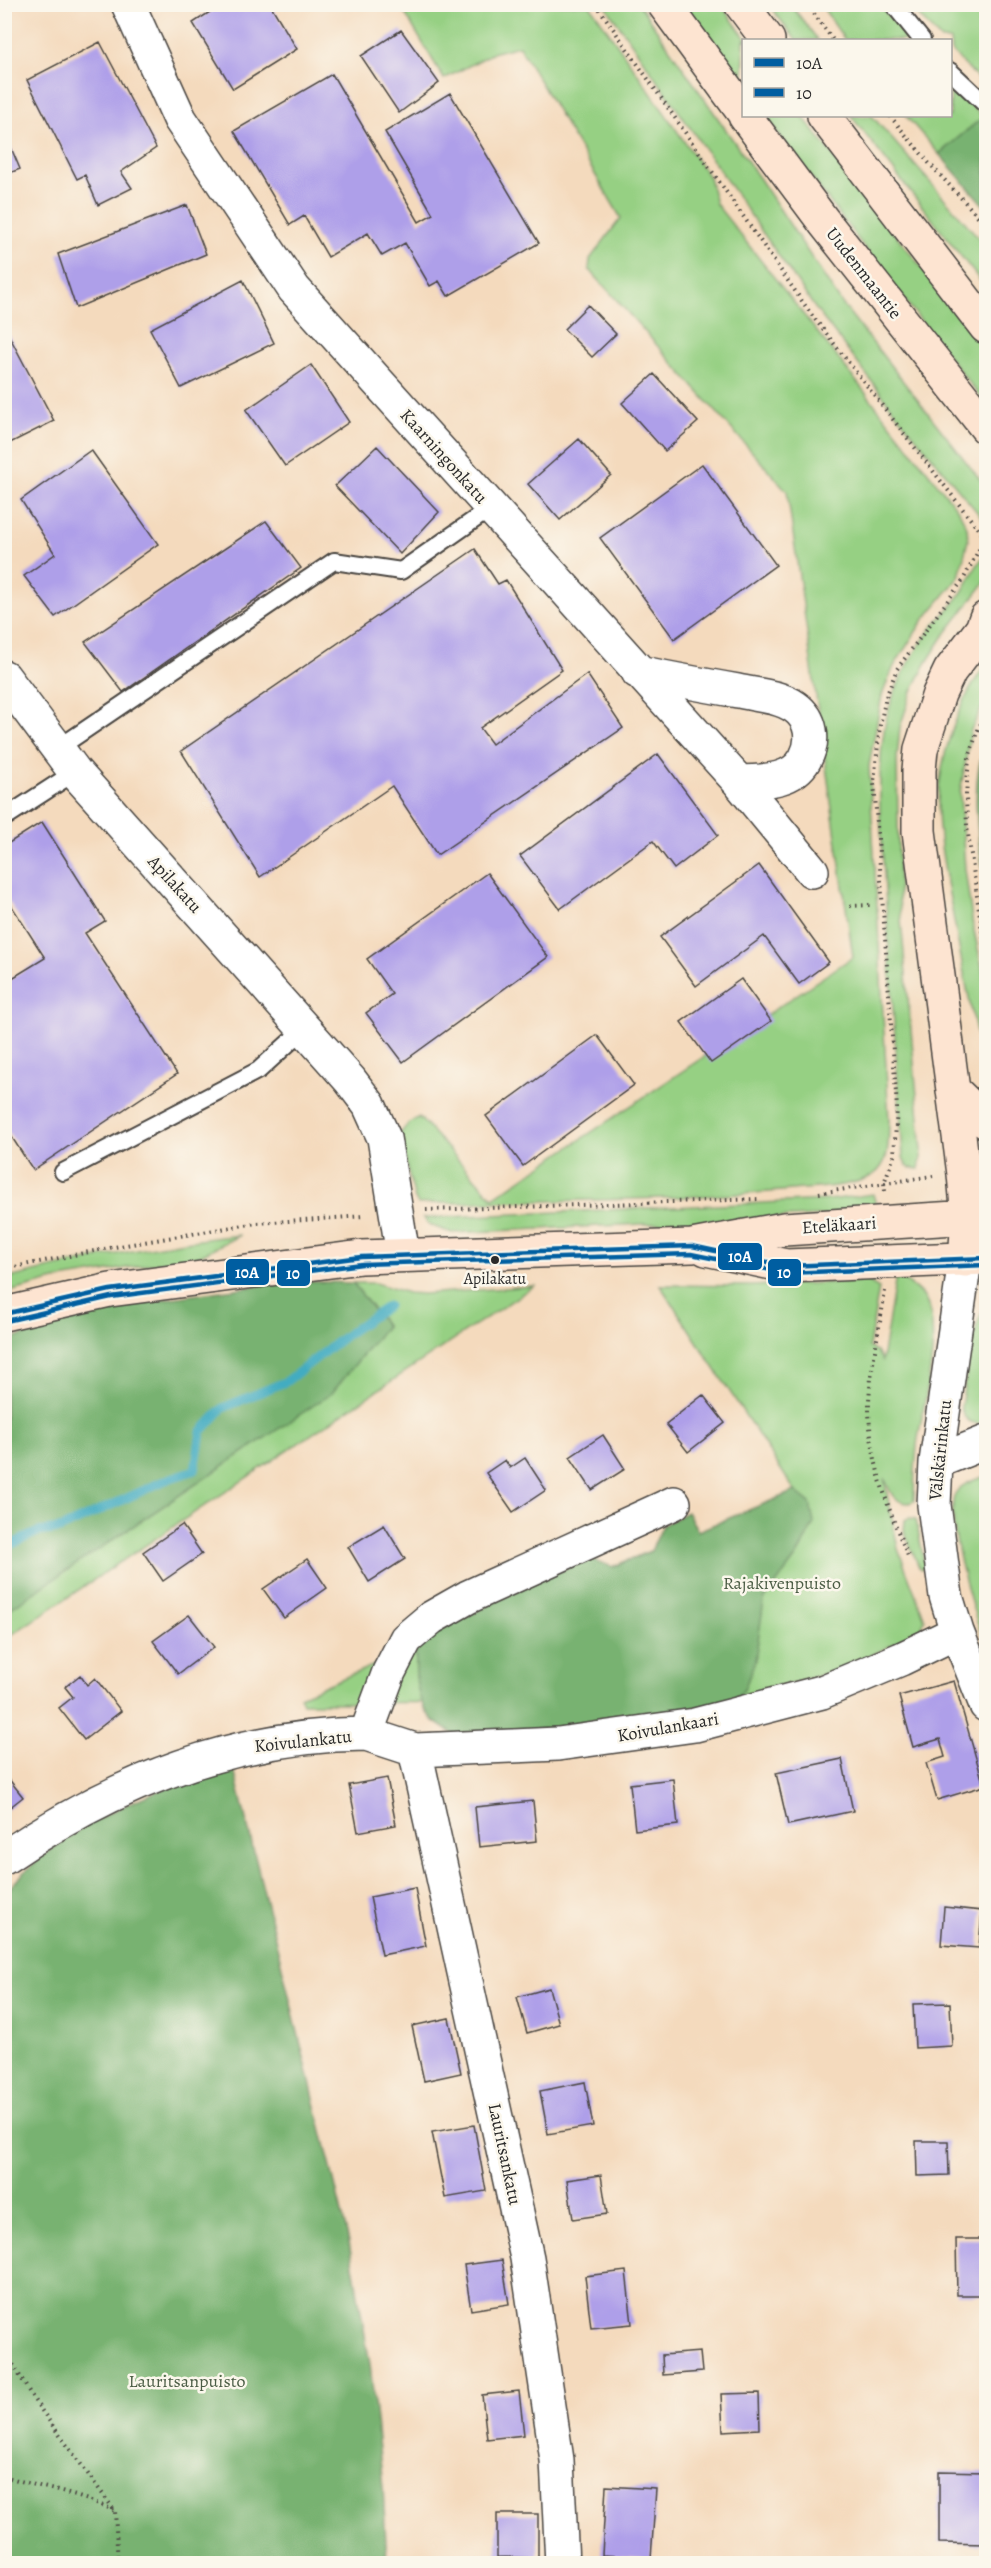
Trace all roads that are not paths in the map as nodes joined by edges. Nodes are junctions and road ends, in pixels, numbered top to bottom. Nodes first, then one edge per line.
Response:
1 (128, 4) edge
2 (664, 4) edge
3 (741, 4) edge
4 (893, 4) edge
5 (767, 39) edge
6 (921, 39) edge
7 (952, 72) edge
8 (987, 105) edge
9 (742, 111) edge
10 (746, 117) edge
11 (825, 117) edge
12 (987, 327) edge
13 (987, 427) edge
14 (491, 508) junction
15 (985, 624) edge
16 (638, 672) junction
17 (4, 677) edge
18 (66, 760) junction
19 (740, 782) junction
20 (4, 818) edge
21 (812, 871) dead end
22 (304, 1029) junction
23 (953, 1090) junction
24 (987, 1122) edge
25 (63, 1172) dead end
26 (977, 1217) edge
27 (692, 1246) junction
28 (403, 1255) junction
29 (976, 1259) edge
30 (4, 1314) edge
31 (987, 1443) edge
32 (936, 1462) junction
33 (674, 1503) dead end
34 (957, 1632) junction
35 (987, 1705) edge
36 (366, 1734) junction
37 (416, 1750) junction
38 (4, 1858) edge
39 (562, 2564) edge

1 - 14 street, Kaarningonkatu
2 - 9 main road, Uudenmaantie
3 - 5 main road
4 - 6 lane
7 - 8 lane
10 - 13 main road, Uudenmaantie
11 - 12 main road
14 - 16 street, Kaarningonkatu
14 - 18 lane
15 - 23 main road
16 - 19 street, Kaarningonkatu
16 - 19 street
17 - 18 street, Apilakatu
18 - 20 lane
18 - 22 street, Apilakatu
19 - 21 street, Kaarningonkatu
22 - 25 lane
22 - 28 street, Apilakatu
23 - 24 main road
23 - 26 main road
26 - 27 main road, Eteläkaari
26 - 29 main road
27 - 28 main road, Eteläkaari
27 - 29 main road, Eteläkaari
28 - 30 main road, Eteläkaari
29 - 32 street, Välskärinkatu
31 - 32 street
32 - 34 street, Välskärinkatu
33 - 36 street, Koivulankatu
34 - 35 street, Välskärinkatu
34 - 37 street, Koivulankaari
36 - 37 street, Koivulankaari
36 - 38 street, Koivulankatu
37 - 39 street, Lauritsankatu

